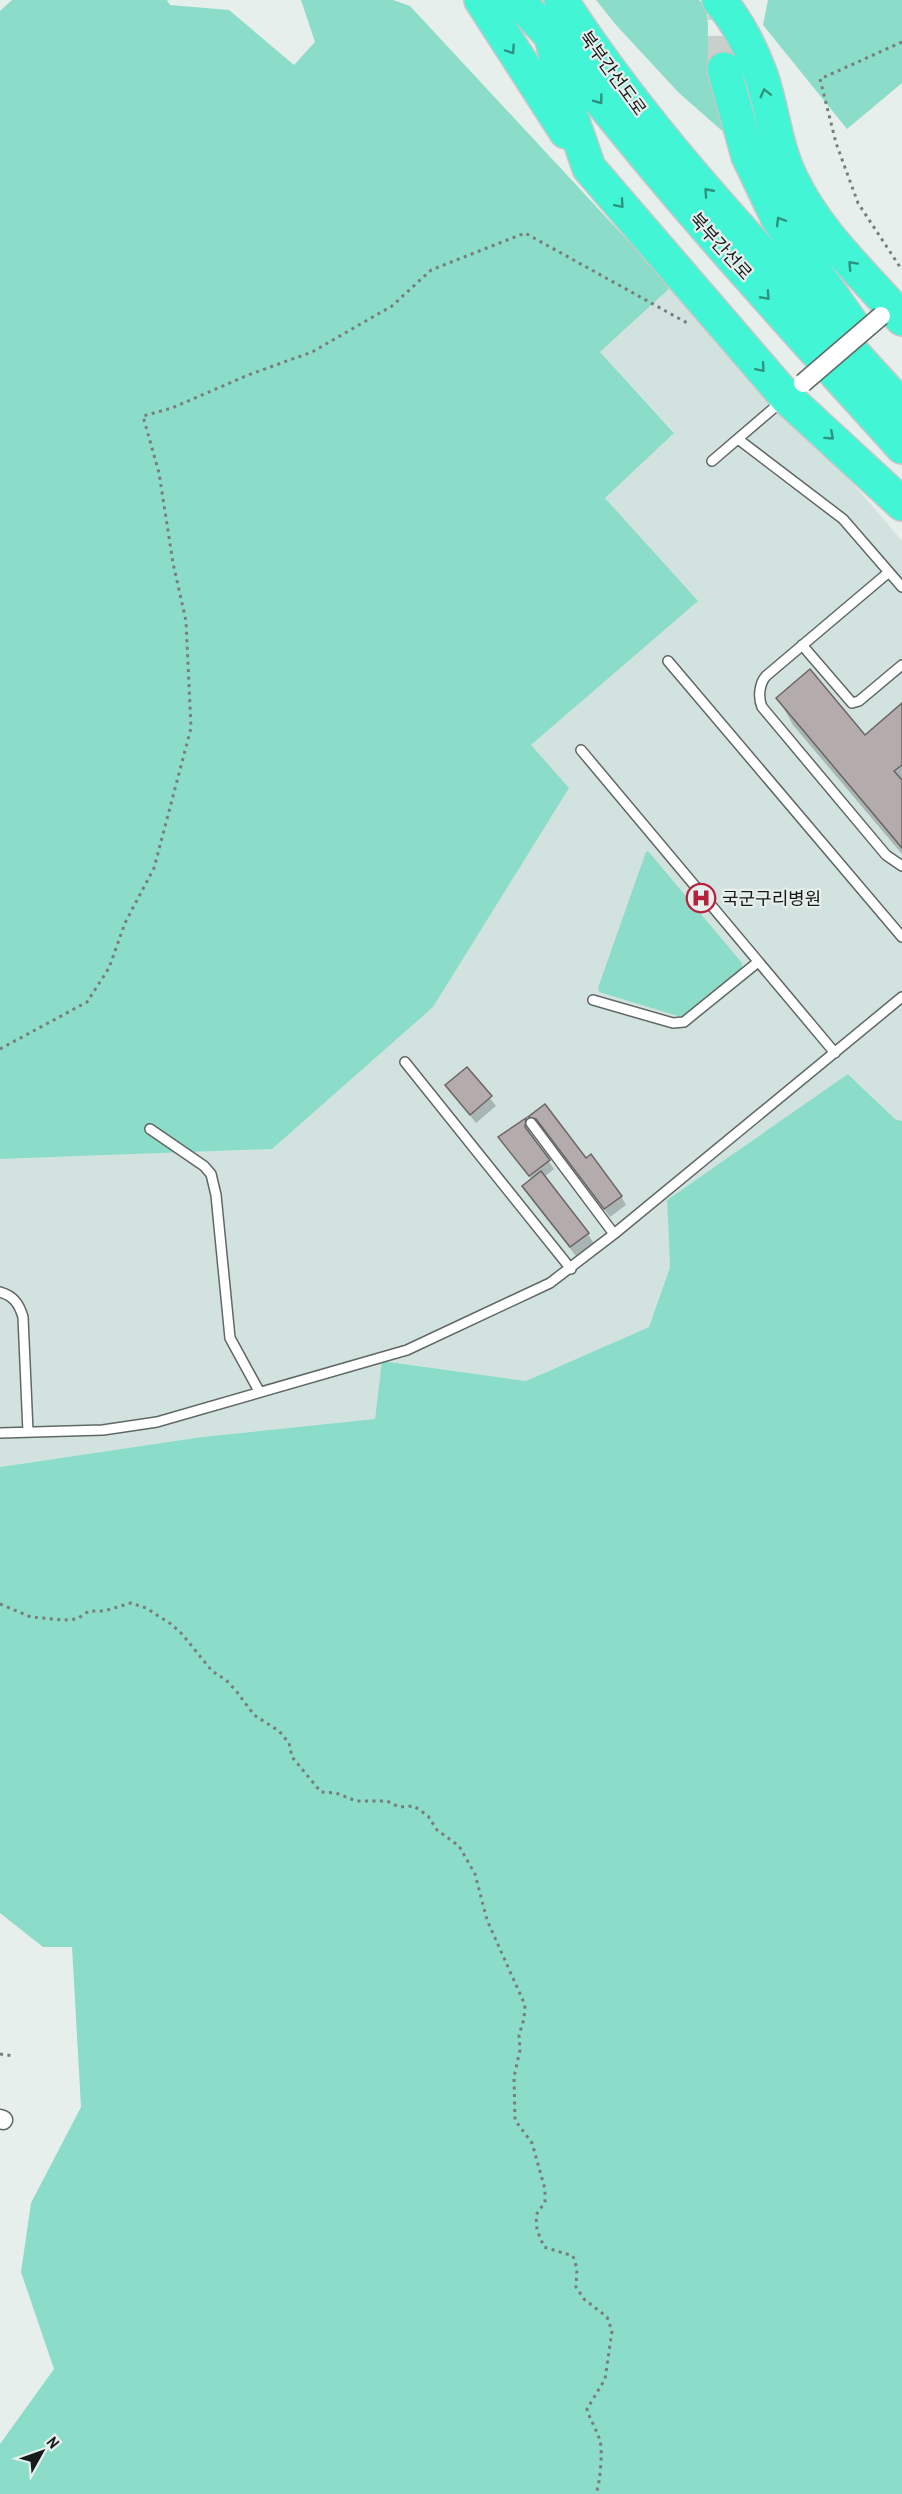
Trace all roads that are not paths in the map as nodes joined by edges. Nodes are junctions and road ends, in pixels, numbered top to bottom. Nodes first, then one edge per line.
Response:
1 (481, 0) edge
2 (517, 0) edge
3 (527, 0) edge
4 (561, 0) edge
5 (719, 0) edge
6 (551, 36) junction
7 (724, 69) tunnel mouth
8 (666, 146) joint
9 (590, 168) junction
10 (894, 310) edge
11 (902, 386) edge
12 (794, 390) junction
13 (902, 407) edge
14 (738, 438) junction
15 (902, 447) edge
16 (712, 461) dead end
17 (902, 504) edge
18 (889, 572) junction
19 (902, 587) edge
20 (802, 645) junction
21 (668, 661) dead end
22 (902, 665) edge
23 (581, 750) dead end
24 (902, 866) edge
25 (902, 937) edge
26 (758, 962) junction
27 (902, 998) edge
28 (593, 1000) dead end
29 (835, 1053) junction
30 (405, 1062) dead end
31 (531, 1123) dead end
32 (150, 1129) dead end
33 (614, 1234) junction
34 (571, 1269) junction
35 (0, 1292) edge
36 (259, 1391) junction
37 (28, 1432) junction
38 (0, 1433) edge

1 -> 9 highway
2 - 6 highway
3 - 6 highway, 북부간선도로
4 - 8 highway, 북부간선도로
10 -> 5 highway
6 - 9 highway
6 -> 15 highway, 북부간선로
11 -> 7 highway
13 -> 8 highway, 북부간선로
9 -> 12 highway
10 - 12 street, bridge
12 - 14 lane
12 -> 17 highway
14 - 16 lane
14 - 18 lane
18 - 19 lane
18 - 20 lane
20 - 22 lane
20 - 24 lane
21 - 25 lane
23 - 26 lane
26 - 28 lane
26 - 29 lane
27 - 29 lane
29 - 33 lane
30 - 34 lane
31 - 33 lane
32 - 36 lane
33 - 34 lane
34 - 36 lane
35 - 37 lane
36 - 37 lane
37 - 38 lane

